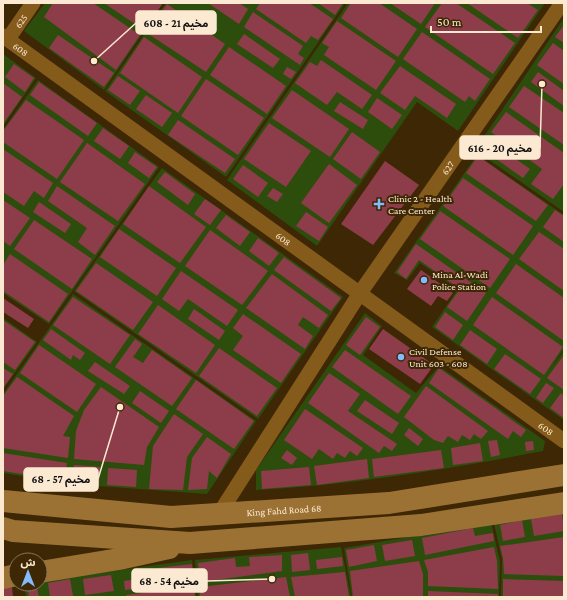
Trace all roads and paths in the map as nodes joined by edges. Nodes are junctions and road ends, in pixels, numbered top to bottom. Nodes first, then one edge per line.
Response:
1 (33, 3) edge
2 (562, 3) edge
3 (5, 38) edge
4 (360, 293) junction
5 (564, 441) edge
6 (564, 474) edge
7 (3, 501) edge
8 (564, 503) edge
9 (219, 514) junction
10 (3, 528) edge
11 (190, 543) junction
12 (48, 571) edge

1 - 3 street, 625
2 - 4 street, 627
3 - 4 street, 608
4 - 5 street, 608
4 - 9 street, 627
6 - 9 main road, King Fahd Road 68
7 - 9 main road, King Fahd Road 68
8 - 11 main road
10 - 11 main road
11 - 12 main road

